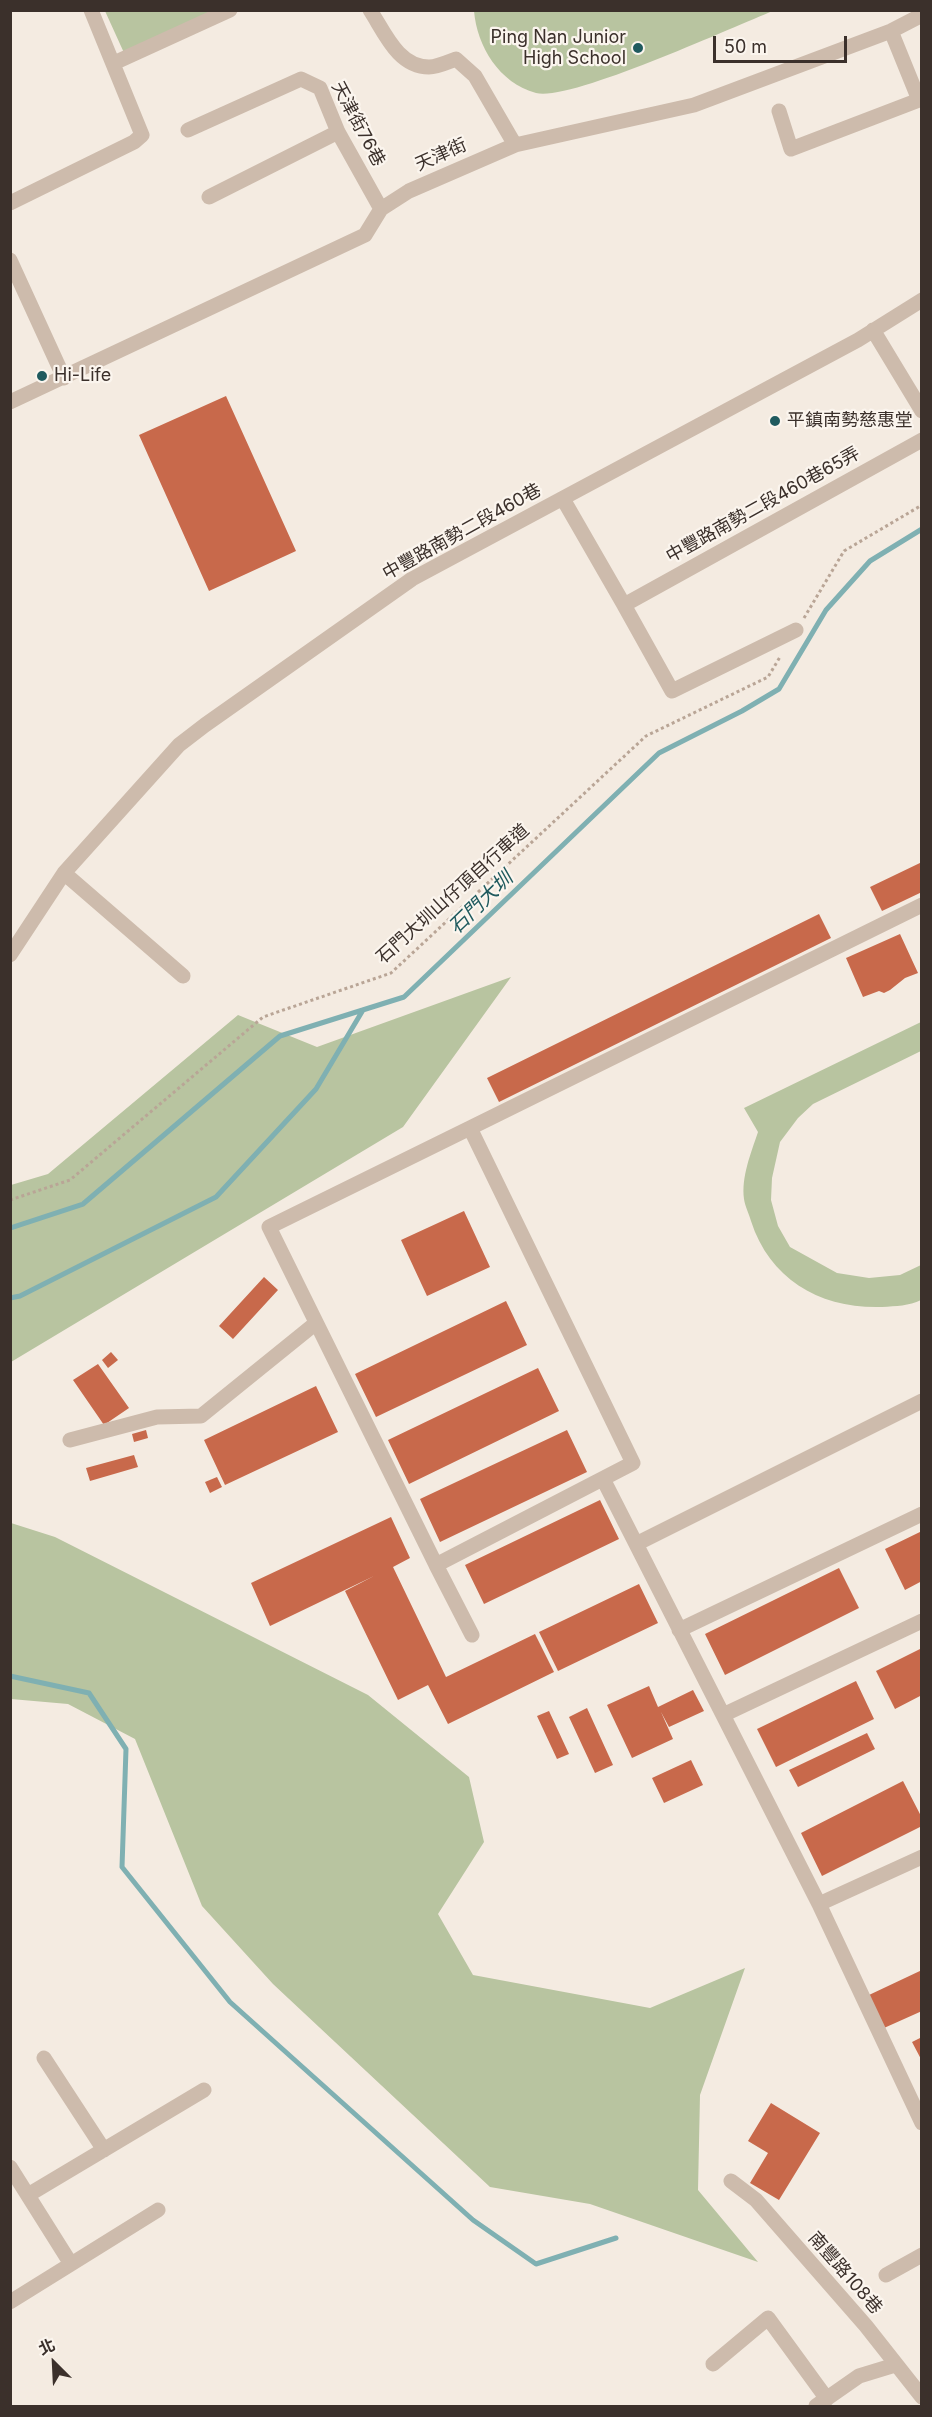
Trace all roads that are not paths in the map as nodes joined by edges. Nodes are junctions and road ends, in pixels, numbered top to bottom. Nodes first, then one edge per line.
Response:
1 (91, 10) edge
2 (230, 10) edge
3 (370, 10) edge
4 (921, 15) edge
5 (891, 31) junction
6 (114, 63) junction
7 (779, 111) dead end
8 (188, 130) dead end
9 (338, 132) junction
10 (515, 145) junction
11 (209, 197) dead end
12 (10, 203) edge
13 (381, 209) junction
14 (10, 260) edge
15 (921, 300) edge
16 (873, 330) junction
17 (64, 378) junction
18 (10, 402) edge
19 (921, 411) edge
20 (921, 440) edge
21 (563, 499) junction
22 (624, 605) junction
23 (796, 630) road end
24 (64, 873) junction
25 (921, 905) edge
26 (10, 955) edge
27 (183, 976) dead end
28 (470, 1128) junction
29 (316, 1323) junction
30 (921, 1401) edge
31 (70, 1440) dead end
32 (603, 1479) junction
33 (921, 1514) edge
34 (636, 1544) junction
35 (436, 1565) junction
36 (921, 1622) edge
37 (679, 1630) junction
38 (472, 1635) dead end
39 (723, 1715) junction
40 (921, 1857) edge
41 (819, 1904) junction
42 (44, 2058) dead end
43 (204, 2090) dead end
44 (921, 2123) edge
45 (104, 2150) junction
46 (10, 2167) edge
47 (731, 2181) dead end
48 (28, 2195) junction
49 (158, 2210) dead end
50 (921, 2255) edge
51 (71, 2264) junction
52 (886, 2276) dead end
53 (10, 2302) edge
54 (712, 2364) dead end
55 (895, 2365) junction
56 (919, 2386) edge
57 (822, 2403) edge

1 - 6 street
2 - 6 street
3 - 10 street
4 - 5 street, 天津街
5 - 7 street
5 - 10 street, 天津街
6 - 12 street
8 - 9 street, 天津街76巷
9 - 11 street
9 - 13 street, 天津街76巷
10 - 13 street, 天津街
13 - 17 street, 天津街
14 - 17 street
15 - 16 street, 中豐路南勢二段460巷
16 - 19 street
16 - 21 street, 中豐路南勢二段460巷
17 - 18 street, 天津街
20 - 22 street, 中豐路南勢二段460巷65弄
21 - 22 street
21 - 24 street, 中豐路南勢二段460巷
22 - 23 street
24 - 26 street, 中豐路南勢二段460巷
24 - 27 street
25 - 28 street
28 - 29 street
28 - 32 street
29 - 31 street
29 - 35 street
30 - 34 street
32 - 34 street
32 - 35 street
33 - 37 street
34 - 37 street
35 - 38 street
36 - 39 street
37 - 39 street
39 - 41 street
40 - 41 street
41 - 44 street
42 - 45 street
43 - 45 street
45 - 48 street
46 - 48 street
47 - 55 street, 南豐路108巷
48 - 51 street
49 - 51 street
50 - 52 street
51 - 53 street
54 - 57 street
55 - 56 street, 南豐路108巷
55 - 57 street

